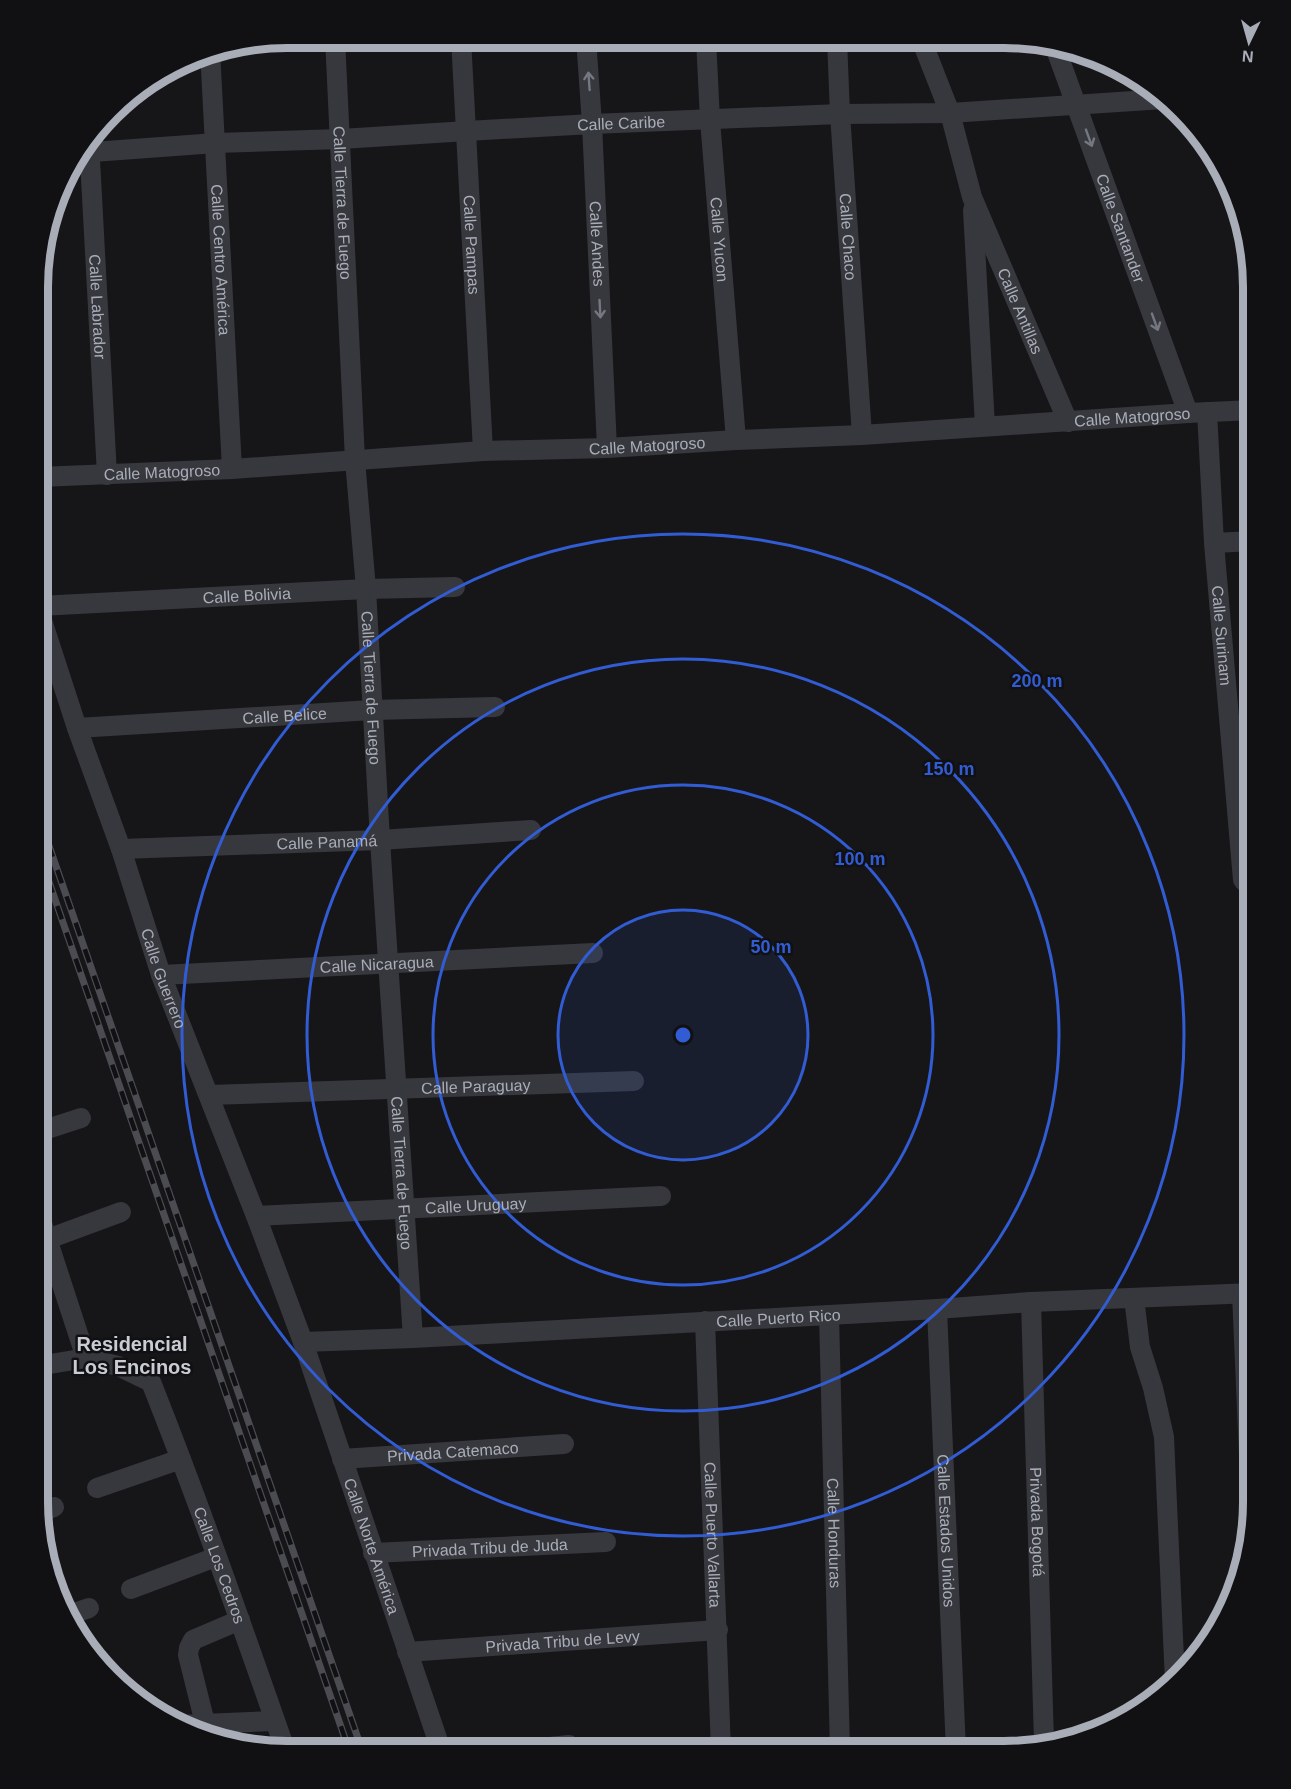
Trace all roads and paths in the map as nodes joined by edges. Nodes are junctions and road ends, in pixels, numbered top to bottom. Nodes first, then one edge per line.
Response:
1 (336, 48) edge
2 (462, 48) edge
3 (587, 48) edge
4 (706, 48) edge
5 (837, 48) edge
6 (925, 48) edge
7 (1058, 54) edge
8 (211, 61) edge
9 (1153, 100) edge
10 (1077, 106) junction
11 (950, 113) junction
12 (840, 114) junction
13 (710, 120) junction
14 (592, 124) junction
15 (467, 130) junction
16 (341, 139) junction
17 (216, 143) junction
18 (93, 148) edge
19 (87, 157) edge
20 (972, 197) junction
21 (1243, 411) edge
22 (1198, 413) junction
23 (1068, 422) junction
24 (985, 426) junction
25 (862, 435) junction
26 (736, 440) junction
27 (607, 448) junction
28 (483, 451) junction
29 (356, 460) junction
30 (232, 469) junction
31 (107, 475) junction
32 (48, 477) edge
33 (1243, 542) edge
34 (1214, 543) junction
35 (455, 587) dead end
36 (366, 589) junction
37 (48, 606) edge
38 (48, 639) edge
39 (495, 707) dead end
40 (372, 711) junction
41 (77, 728) junction
42 (531, 830) dead end
43 (380, 840) junction
44 (121, 849) junction
45 (1243, 880) edge
46 (593, 953) dead end
47 (389, 964) junction
48 (161, 975) junction
49 (634, 1081) dead end
50 (397, 1090) junction
51 (209, 1095) junction
52 (81, 1118) dead end
53 (48, 1129) edge
54 (661, 1196) dead end
55 (404, 1208) junction
56 (121, 1212) dead end
57 (256, 1216) junction
58 (48, 1239) joint
59 (1243, 1294) edge
60 (1134, 1298) junction
61 (1031, 1302) junction
62 (936, 1309) junction
63 (829, 1315) junction
64 (705, 1322) junction
65 (413, 1338) junction
66 (303, 1342) junction
67 (86, 1358) junction
68 (48, 1364) edge
69 (564, 1444) dead end
70 (181, 1459) junction
71 (342, 1460) junction
72 (97, 1488) dead end
73 (606, 1542) dead end
74 (373, 1553) junction
75 (216, 1557) junction
76 (131, 1589) dead end
77 (89, 1608) dead end
78 (75, 1613) edge
79 (240, 1620) junction
80 (718, 1630) junction
81 (406, 1652) junction
82 (1174, 1670) edge
83 (275, 1721) junction
84 (205, 1723) junction
85 (198, 1724) edge
86 (1044, 1737) edge
87 (282, 1741) edge
88 (438, 1741) edge
89 (721, 1741) edge
90 (840, 1741) edge
91 (956, 1741) edge

1 - 16 street, Calle Tierra de Fuego
2 - 15 street, Calle Pampas
14 -> 3 street, Calle Andes
4 - 13 street, Calle Yucon
5 - 12 street, Calle Chaco
6 - 11 street, Calle Antillas
7 - 10 street, Calle Santander
8 - 17 street, Calle Centro América
9 - 10 street, Calle Caribe
10 - 11 street, Calle Caribe
10 -> 22 street, Calle Santander
11 - 12 street, Calle Caribe
11 - 20 street, Calle Antillas
12 - 13 street, Calle Caribe
12 - 25 street, Calle Chaco
13 - 14 street, Calle Caribe
13 - 26 street, Calle Yucon
14 - 15 street, Calle Caribe
14 -> 27 street, Calle Andes
15 - 16 street, Calle Caribe
15 - 28 street, Calle Pampas
16 - 17 street, Calle Caribe
16 - 29 street, Calle Tierra de Fuego
17 - 18 street, Calle Caribe
17 - 30 street, Calle Centro América
19 - 31 street, Calle Labrador
20 - 23 street, Calle Antillas
20 - 24 street, Calle Antillas
21 - 22 street, Calle Matogroso
22 - 23 street, Calle Matogroso
22 - 34 street, Calle Surinam
23 - 24 street, Calle Matogroso
24 - 25 street, Calle Matogroso
25 - 26 street, Calle Matogroso
26 - 27 street, Calle Matogroso
27 - 28 street, Calle Matogroso
28 - 29 street, Calle Matogroso
29 - 30 street, Calle Matogroso
29 - 36 street, Calle Tierra de Fuego
30 - 31 street, Calle Matogroso
31 - 32 street, Calle Matogroso
33 - 34 street
34 - 45 street, Calle Surinam
35 - 36 street, Calle Bolivia
36 - 37 street, Calle Bolivia
36 - 40 street, Calle Tierra de Fuego
38 - 41 street, Calle Guerrero
39 - 40 street, Calle Belice
40 - 41 street, Calle Belice
40 - 43 street, Calle Tierra de Fuego
41 - 44 street, Calle Guerrero
42 - 43 street, Calle Panamá
43 - 44 street, Calle Panamá
43 - 47 street, Calle Tierra de Fuego
44 - 48 street, Calle Guerrero
46 - 47 street, Calle Nicaragua
47 - 48 street, Calle Nicaragua
47 - 50 street, Calle Tierra de Fuego
48 - 51 street, Calle Guerrero
49 - 50 street, Calle Paraguay
50 - 51 street, Calle Paraguay
50 - 55 street, Calle Tierra de Fuego
51 - 57 street, Calle Guerrero
52 - 53 street
54 - 55 street, Calle Uruguay
55 - 57 street, Calle Uruguay
55 - 65 street, Calle Tierra de Fuego
56 - 58 street
57 - 66 street, Calle Guerrero
58 - 67 street
59 - 60 street, Calle Puerto Rico
60 - 61 street, Calle Puerto Rico
60 - 82 street
61 - 62 street, Calle Puerto Rico
61 - 86 street, Privada Bogotá
62 - 63 street, Calle Puerto Rico
62 - 91 street, Calle Estados Unidos
63 - 64 street, Calle Puerto Rico
63 - 90 street, Calle Honduras
64 - 65 street, Calle Puerto Rico
64 - 80 street, Calle Puerto Vallarta
65 - 66 street, Calle Puerto Rico
66 - 71 street, Calle Norte América
67 - 68 street
67 - 70 street, Calle Los Cedros
69 - 71 street, Privada Catemaco
70 - 72 street
70 - 75 street, Calle Los Cedros
71 - 74 street, Calle Norte América
73 - 74 street, Privada Tribu de Juda
74 - 81 street, Calle Norte América
75 - 76 street
75 - 79 street, Calle Los Cedros
77 - 78 street
79 - 83 street, Calle Los Cedros
79 - 84 street
80 - 81 street, Privada Tribu de Levy
80 - 89 street, Calle Puerto Vallarta
81 - 88 street, Calle Norte América
83 - 84 street
83 - 87 street, Calle Los Cedros
84 - 85 street

